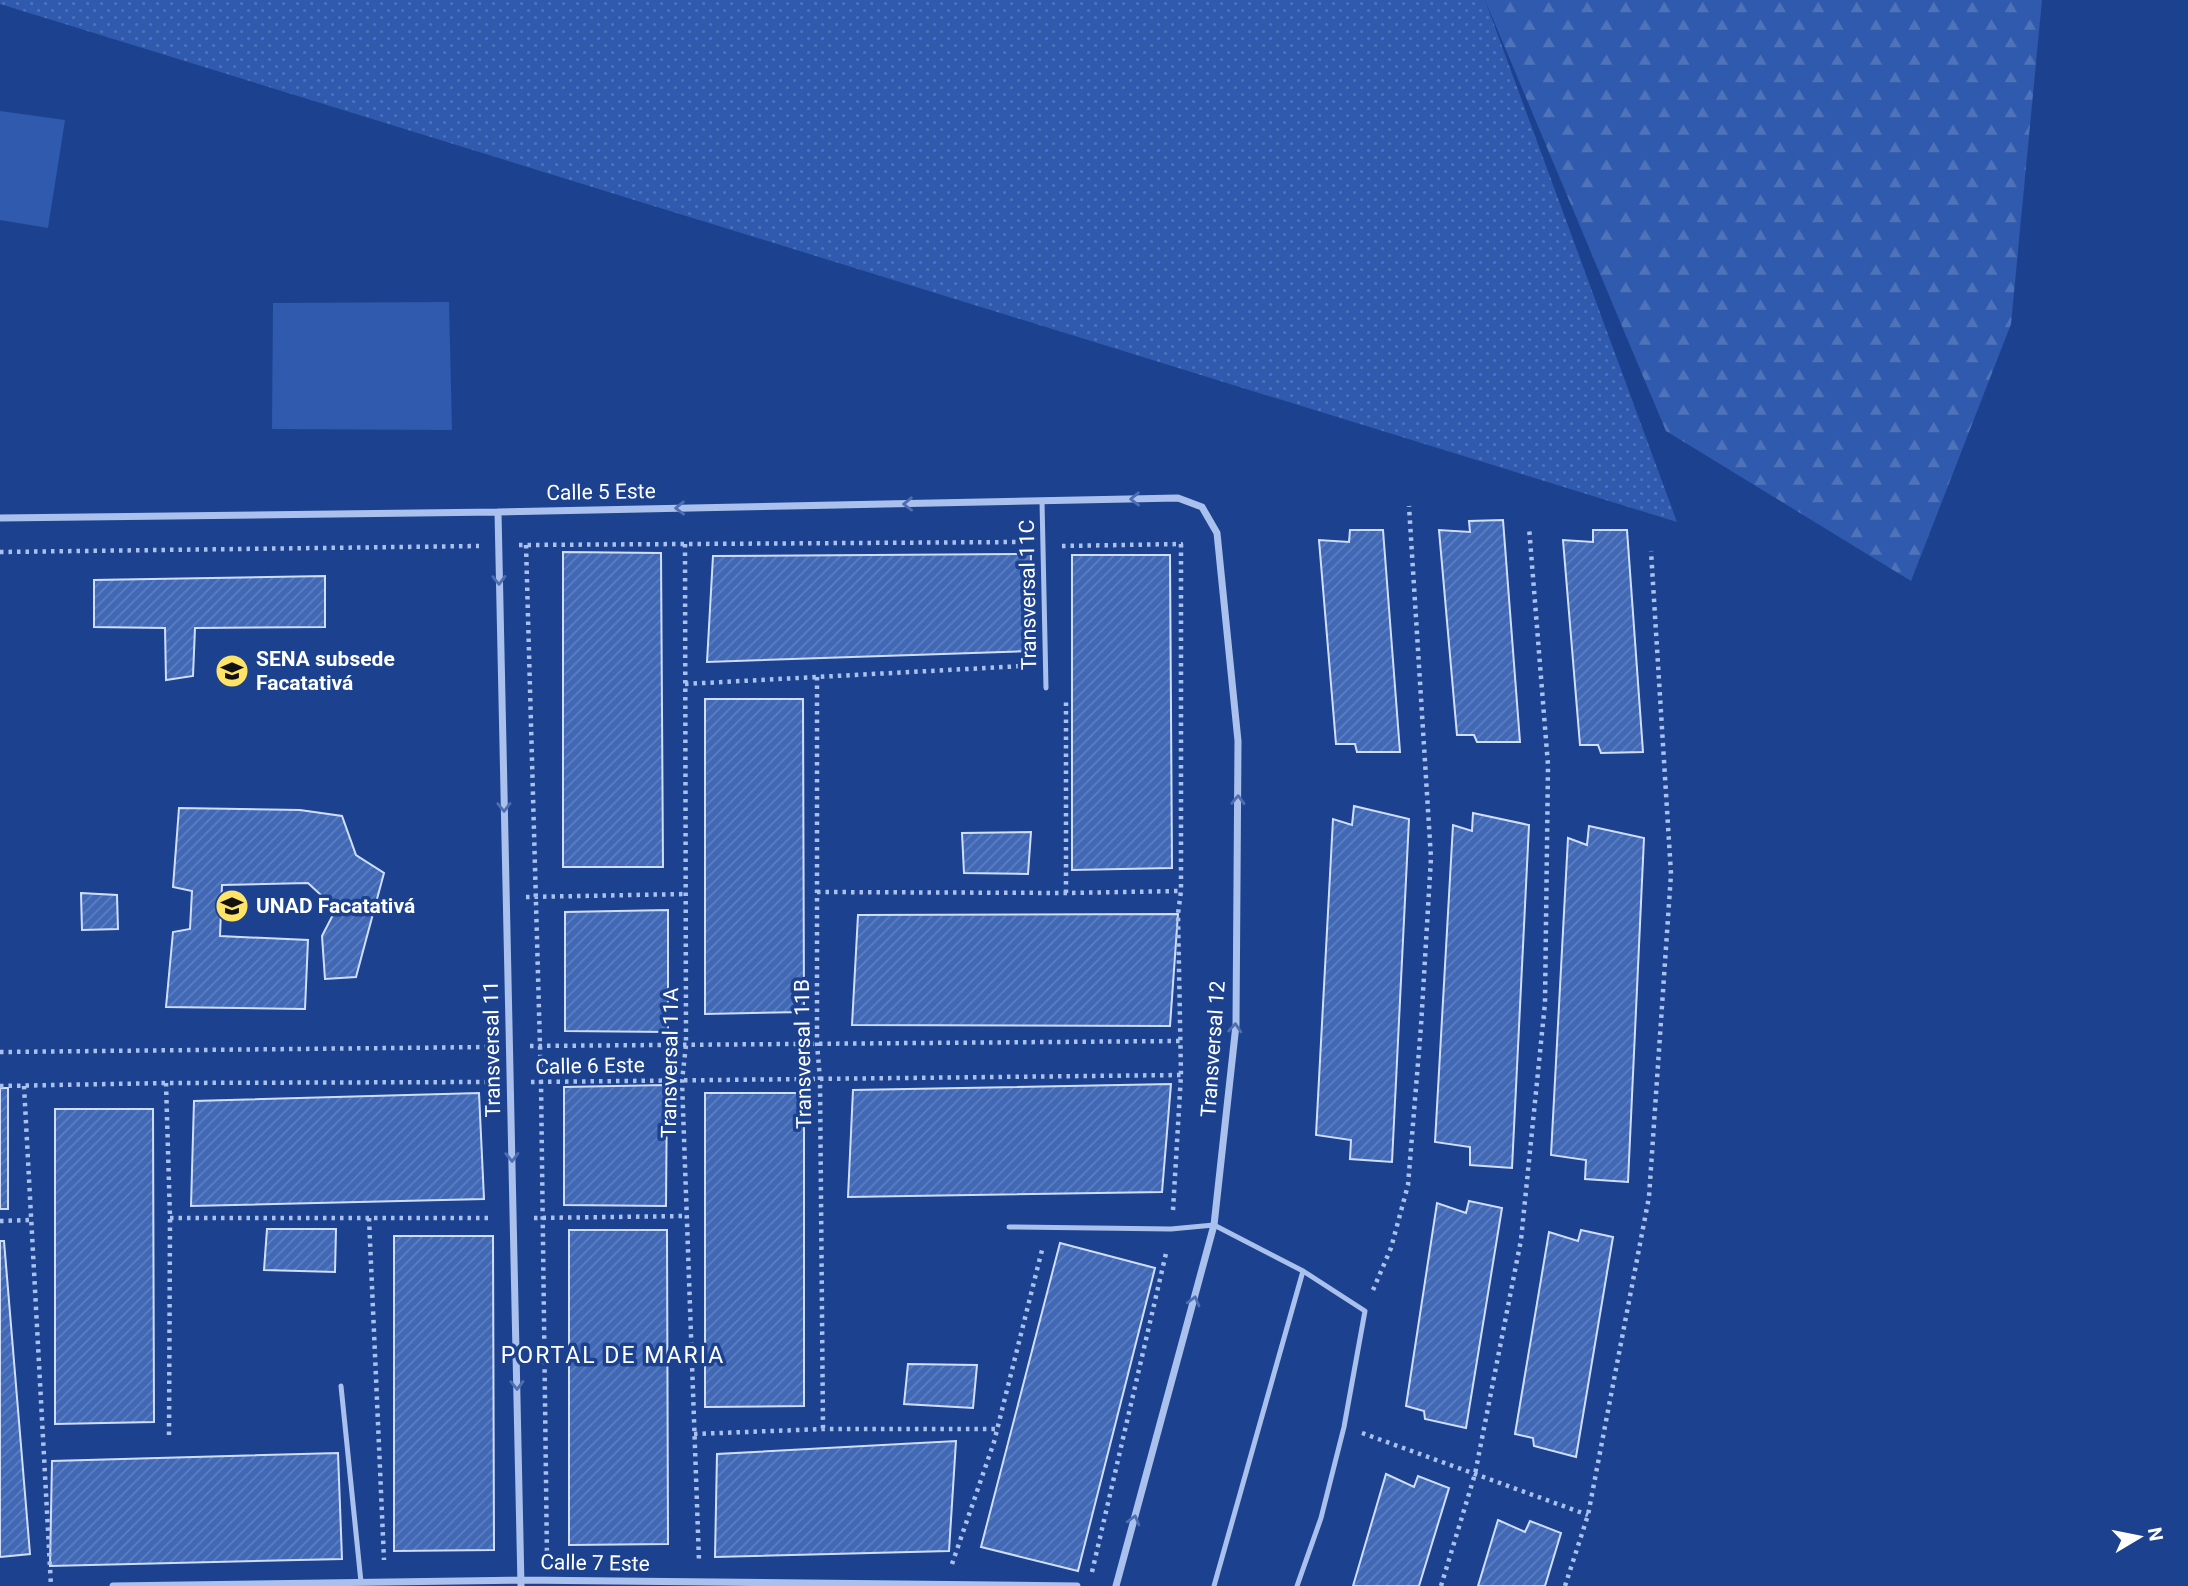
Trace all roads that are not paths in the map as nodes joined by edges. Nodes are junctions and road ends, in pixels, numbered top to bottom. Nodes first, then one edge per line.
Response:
1 (1042, 501) junction
2 (1202, 507) joint
3 (498, 512) junction
4 (0, 517) edge
5 (1046, 688) dead end
6 (1214, 1225) junction
7 (1009, 1227) dead end
8 (1303, 1271) junction
9 (341, 1386) dead end
10 (360, 1582) junction
11 (521, 1583) edge
12 (945, 1585) edge
13 (113, 1586) edge
14 (1077, 1586) edge
15 (1116, 1586) edge
16 (1214, 1586) edge
17 (1297, 1586) edge

2 -> 1 street, Calle 5 Este
1 -> 3 street, Calle 5 Este
1 - 5 lane, Transversal 11C
6 -> 2 street, Transversal 12
3 - 4 street, Calle 5 Este
3 -> 11 street, Transversal 11
6 - 7 lane
6 - 8 lane
15 -> 6 street, Transversal 12
8 - 16 lane
8 - 17 lane
9 - 10 lane
10 - 11 street, Calle 7 Este
10 - 13 street, Calle 7 Este
11 - 12 street, Calle 7 Este
12 - 14 street, Calle 7 Este

